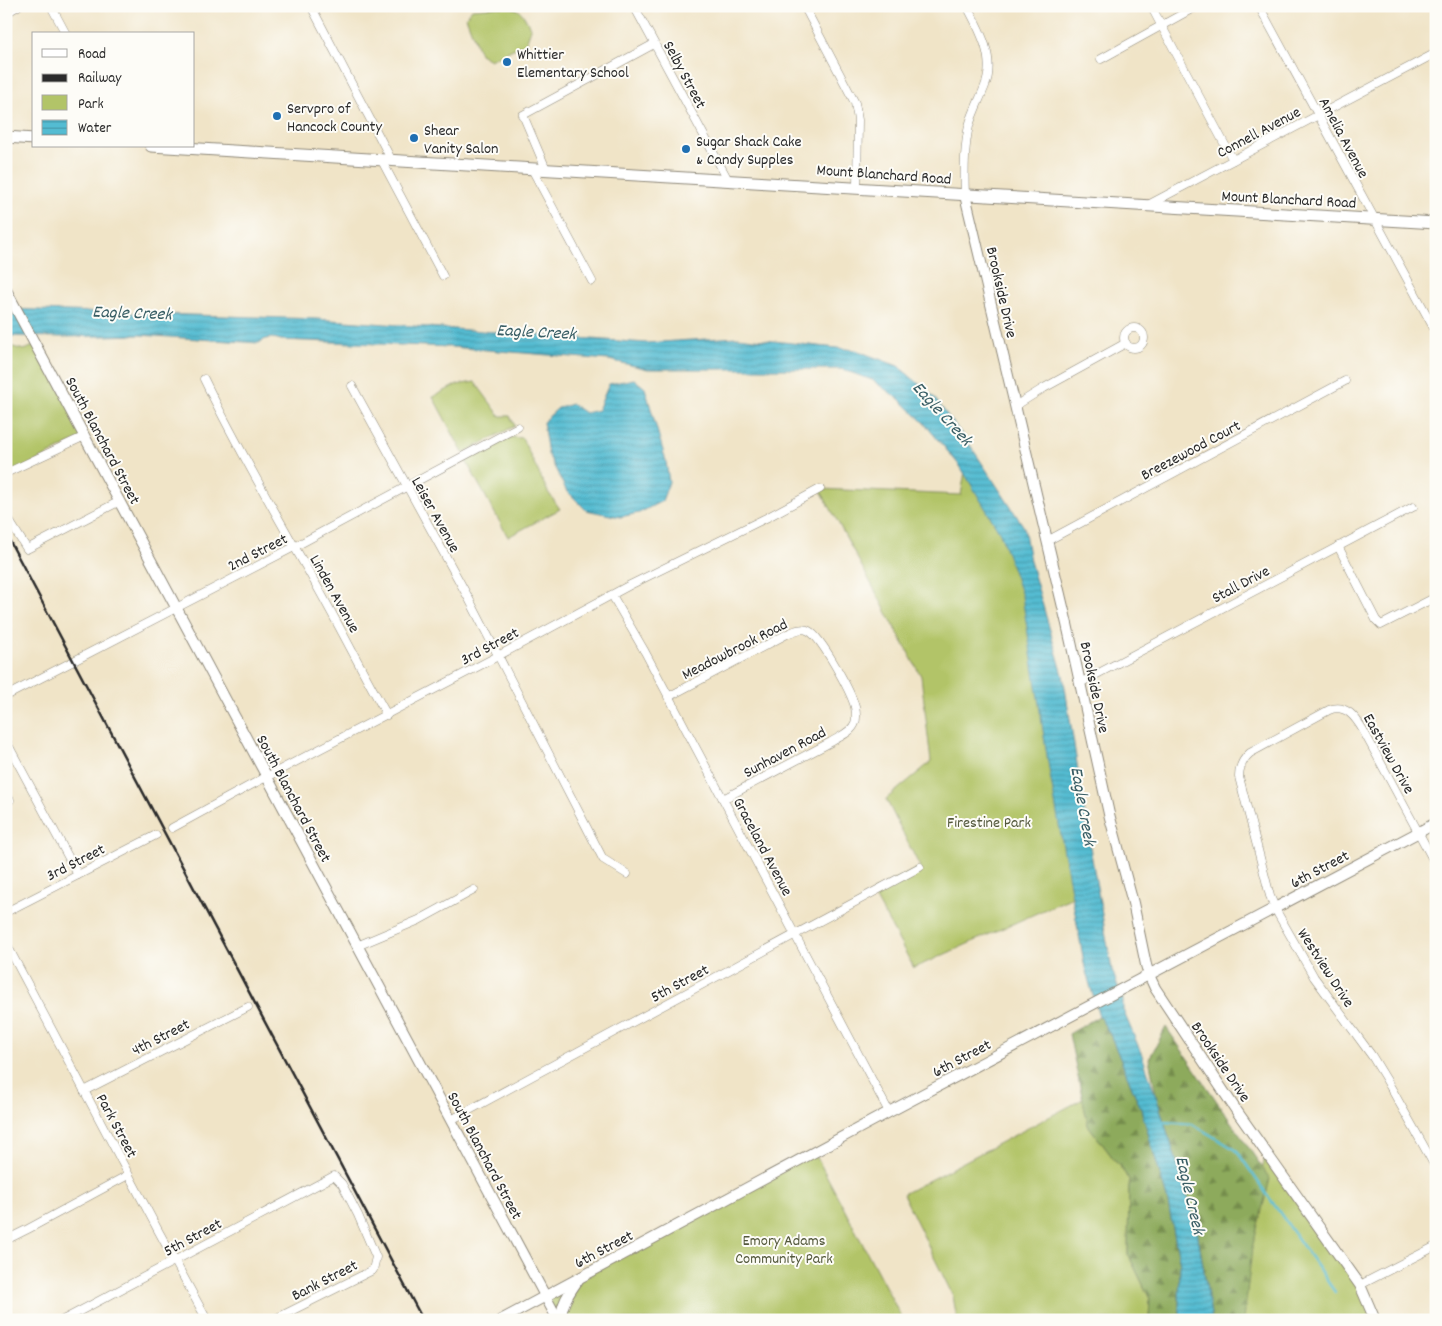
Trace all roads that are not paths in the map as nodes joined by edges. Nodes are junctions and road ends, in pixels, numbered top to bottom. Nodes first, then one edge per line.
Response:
1 (18, 6) edge
2 (51, 6) edge
3 (311, 6) edge
4 (634, 6) edge
5 (804, 6) edge
6 (967, 6) edge
7 (1152, 6) edge
8 (1197, 6) edge
9 (1259, 6) edge
10 (6, 13) edge
11 (1162, 25) junction
12 (65, 32) edge
13 (654, 44) junction
14 (1436, 53) edge
15 (1101, 59) dead end
16 (1318, 115) junction
17 (6, 137) edge
18 (32, 139) edge
19 (183, 148) edge
20 (1233, 160) junction
21 (387, 161) junction
22 (532, 169) junction
23 (546, 169) junction
24 (728, 180) junction
25 (857, 188) junction
26 (965, 195) junction
27 (1147, 206) junction
28 (1375, 219) junction
29 (1436, 223) edge
30 (442, 276) dead end
31 (592, 281) dead end
32 (7, 290) edge
33 (1436, 332) edge
34 (1126, 343) dead end
35 (204, 379) dead end
36 (1345, 381) dead end
37 (352, 386) dead end
38 (1015, 406) junction
39 (518, 427) dead end
40 (84, 436) junction
41 (6, 473) edge
42 (406, 487) junction
43 (820, 489) dead end
44 (120, 501) junction
45 (1413, 507) dead end
46 (6, 511) edge
47 (1047, 541) junction
48 (1338, 546) junction
49 (294, 547) junction
50 (612, 595) junction
51 (1436, 597) edge
52 (177, 608) junction
53 (498, 656) junction
54 (1080, 684) junction
55 (6, 696) edge
56 (668, 698) junction
57 (387, 715) junction
58 (855, 724) joint
59 (6, 741) edge
60 (1241, 763) joint
61 (267, 777) junction
62 (723, 799) junction
63 (1436, 823) edge
64 (172, 828) dead end
65 (1418, 833) junction
66 (156, 835) dead end
67 (1436, 865) edge
68 (920, 867) dead end
69 (627, 874) dead end
70 (78, 875) junction
71 (474, 890) dead end
72 (1276, 908) junction
73 (6, 912) edge
74 (795, 935) junction
75 (6, 943) edge
76 (358, 946) junction
77 (1149, 975) junction
78 (248, 1007) dead end
79 (84, 1091) junction
80 (889, 1112) junction
81 (451, 1120) junction
82 (1436, 1168) edge
83 (128, 1175) junction
84 (334, 1176) joint
85 (6, 1240) edge
86 (1436, 1246) edge
87 (175, 1261) junction
88 (580, 1278) junction
89 (1360, 1285) junction
90 (545, 1296) junction
91 (63, 1320) edge
92 (207, 1320) edge
93 (273, 1320) edge
94 (501, 1320) edge
95 (558, 1320) edge
96 (562, 1320) edge
97 (1375, 1320) edge

1 - 10 street
2 - 12 street
3 - 21 street
4 - 13 street, Selby Street
5 - 25 street
6 - 26 street, Brookside Drive
7 - 11 street
8 - 11 street
9 - 16 street, Amelia Avenue
11 - 15 street
11 - 20 street
13 - 23 street
13 - 24 street, Selby Street
14 - 16 street, Connell Avenue
16 - 20 street, Connell Avenue
16 - 28 street, Amelia Avenue
17 - 18 main road
19 - 21 main road, Mount Blanchard Road
20 - 27 street, Connell Avenue
21 - 22 main road, Mount Blanchard Road
21 - 30 street
22 - 23 main road, Mount Blanchard Road
22 - 31 street
23 - 24 main road, Mount Blanchard Road
24 - 25 main road, Mount Blanchard Road
25 - 26 main road, Mount Blanchard Road
26 - 27 main road, Mount Blanchard Road
26 - 38 street, Brookside Drive
27 - 28 main road, Mount Blanchard Road
28 - 29 main road, Mount Blanchard Road
28 - 33 street, Amelia Avenue
32 - 40 street, South Blanchard Street
34 - 38 street
35 - 49 street, Linden Avenue
36 - 47 street, Breezewood Court
37 - 42 street, Leiser Avenue
38 - 47 street, Brookside Drive
39 - 42 street, 2nd Street
40 - 41 street
40 - 44 street, South Blanchard Street
42 - 49 street, 2nd Street
42 - 53 street, Leiser Avenue
43 - 50 street, 3rd Street
44 - 46 street
44 - 52 street, South Blanchard Street
45 - 48 street, Stall Drive
47 - 54 street, Brookside Drive
48 - 51 street
48 - 54 street, Stall Drive
49 - 52 street, 2nd Street
49 - 57 street, Linden Avenue
50 - 53 street, 3rd Street
50 - 56 street, Graceland Avenue
52 - 55 street, 2nd Street
52 - 61 street, South Blanchard Street
53 - 57 street, 3rd Street
53 - 69 street, Leiser Avenue
54 - 77 street, Brookside Drive
56 - 58 street, Meadowbrook Road
56 - 62 street, Graceland Avenue
57 - 61 street, 3rd Street
58 - 62 street, Sunhaven Road
59 - 70 street
60 - 65 street, Eastview Drive
60 - 72 street, Westview Drive
61 - 64 street, 3rd Street
61 - 76 street, South Blanchard Street
62 - 74 street, Graceland Avenue
63 - 65 street, 6th Street
65 - 67 street, Eastview Drive
65 - 72 street, 6th Street
66 - 70 street, 3rd Street
68 - 74 street, 5th Street
70 - 73 street, 3rd Street
71 - 76 street
72 - 77 street, 6th Street
72 - 82 street, Westview Drive
74 - 80 street, Graceland Avenue
74 - 81 street, 5th Street
75 - 79 street, Park Street
76 - 81 street, South Blanchard Street
77 - 80 street, 6th Street
77 - 89 street, Brookside Drive
78 - 79 street, 4th Street
79 - 83 street, Park Street
80 - 88 street, 6th Street
81 - 90 street, South Blanchard Street
83 - 85 street
83 - 87 street, Park Street
84 - 87 street, 5th Street
84 - 93 street, Bank Street
86 - 89 street
87 - 91 street, 5th Street
87 - 92 street, Park Street
88 - 90 street, 6th Street
88 - 96 street
89 - 97 street, Brookside Drive
90 - 94 street, 6th Street
90 - 95 street, South Blanchard Street

